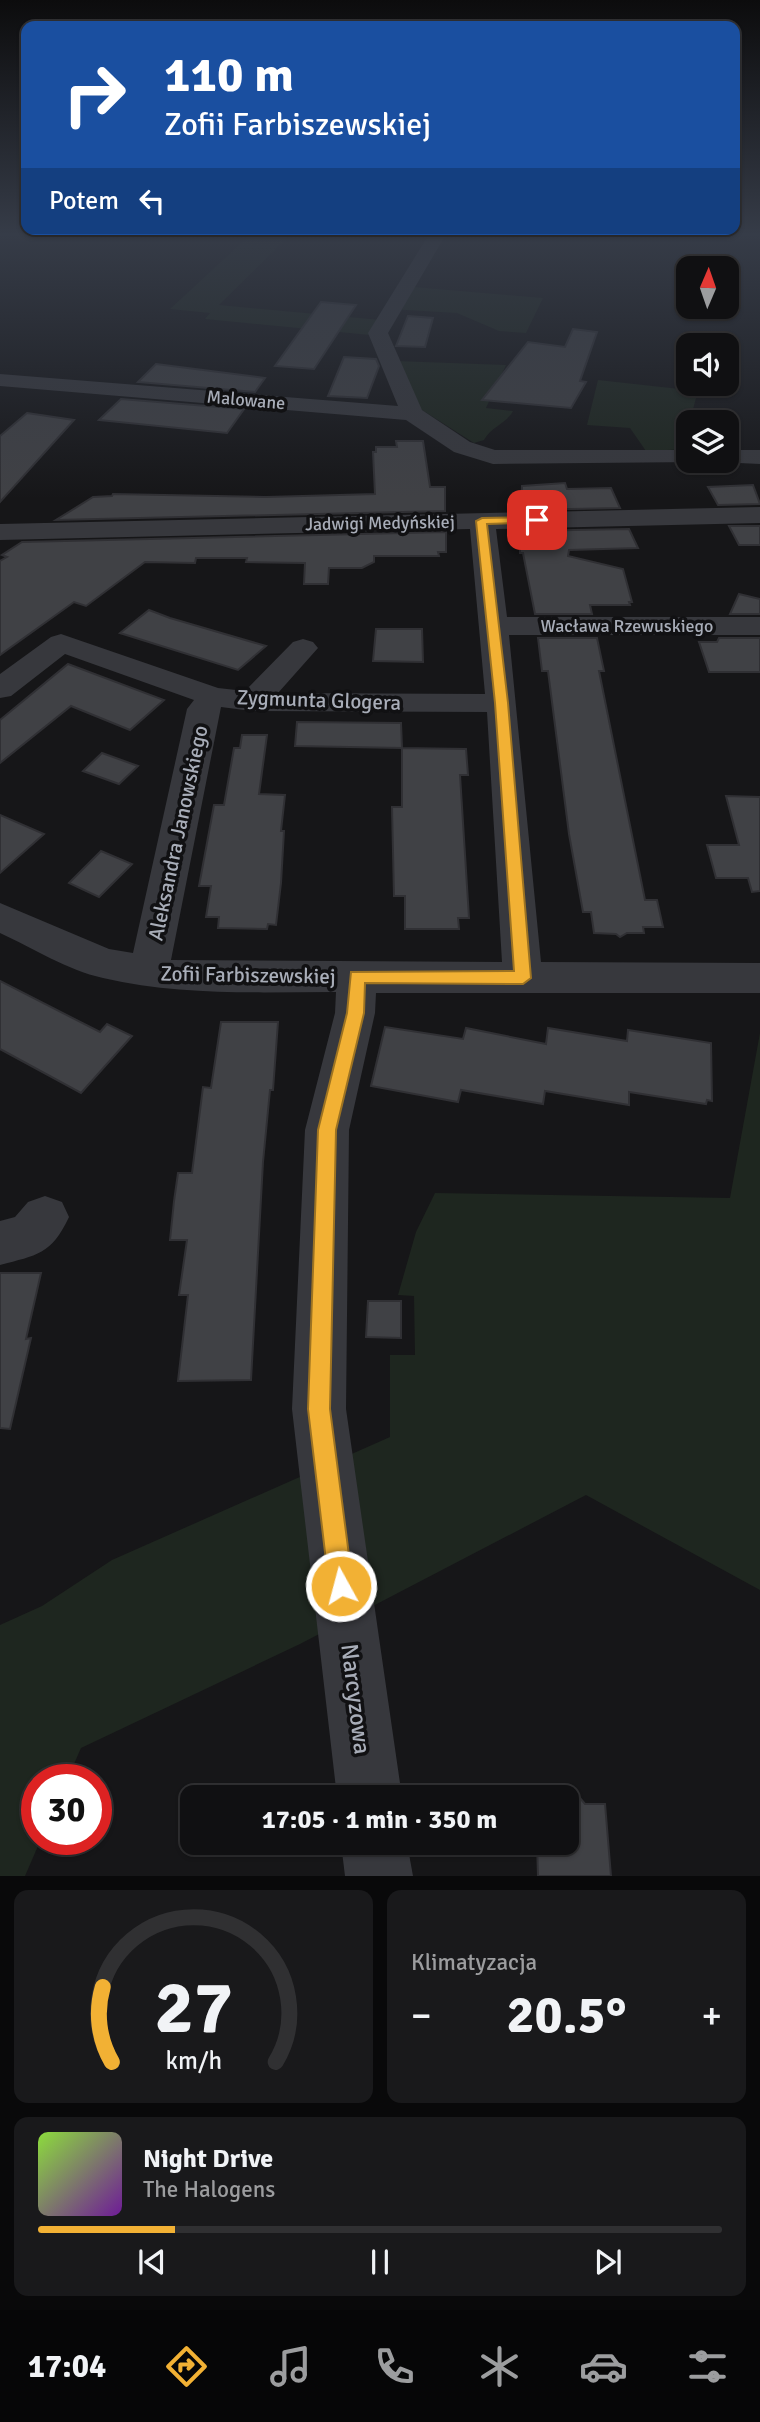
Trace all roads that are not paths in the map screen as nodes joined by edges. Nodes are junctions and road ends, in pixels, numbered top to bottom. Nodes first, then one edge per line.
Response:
1 (384, 324) edge
2 (0, 380) edge
3 (412, 414) junction
4 (676, 457) edge
5 (739, 457) edge
6 (760, 457) edge
7 (760, 515) edge
8 (482, 521) junction
9 (0, 532) edge
10 (90, 621) dead end
11 (494, 626) junction
12 (760, 626) edge
13 (61, 643) junction
14 (303, 648) dead end
15 (0, 689) edge
16 (213, 696) junction
17 (252, 702) junction
18 (502, 703) junction
19 (0, 917) edge
20 (149, 973) junction
21 (357, 977) junction
22 (523, 978) junction
23 (760, 978) edge
24 (45, 1217) dead end
25 (0, 1243) edge
26 (367, 1785) edge
27 (376, 1855) edge
28 (379, 1876) edge

1 - 3 street
2 - 3 street, Malowane
3 - 4 street, Malowane
5 - 6 street
7 - 8 street, Jadwigi Medyńskiej
8 - 9 street, Jadwigi Medyńskiej
8 - 11 street
10 - 13 street
11 - 12 street, Wacława Rzewuskiego
11 - 18 street
13 - 15 street
13 - 16 street, Zygmunta Glogera
14 - 17 street
16 - 17 street, Zygmunta Glogera
16 - 20 street, Aleksandra Janowskiego
17 - 18 street, Zygmunta Glogera
18 - 22 street
19 - 20 street, Zofii Farbiszewskiej
20 - 21 street, Zofii Farbiszewskiej
21 - 22 street, Zofii Farbiszewskiej
21 - 26 street, Narcyzowa
22 - 23 street, Zofii Farbiszewskiej
24 - 25 street
27 - 28 street

